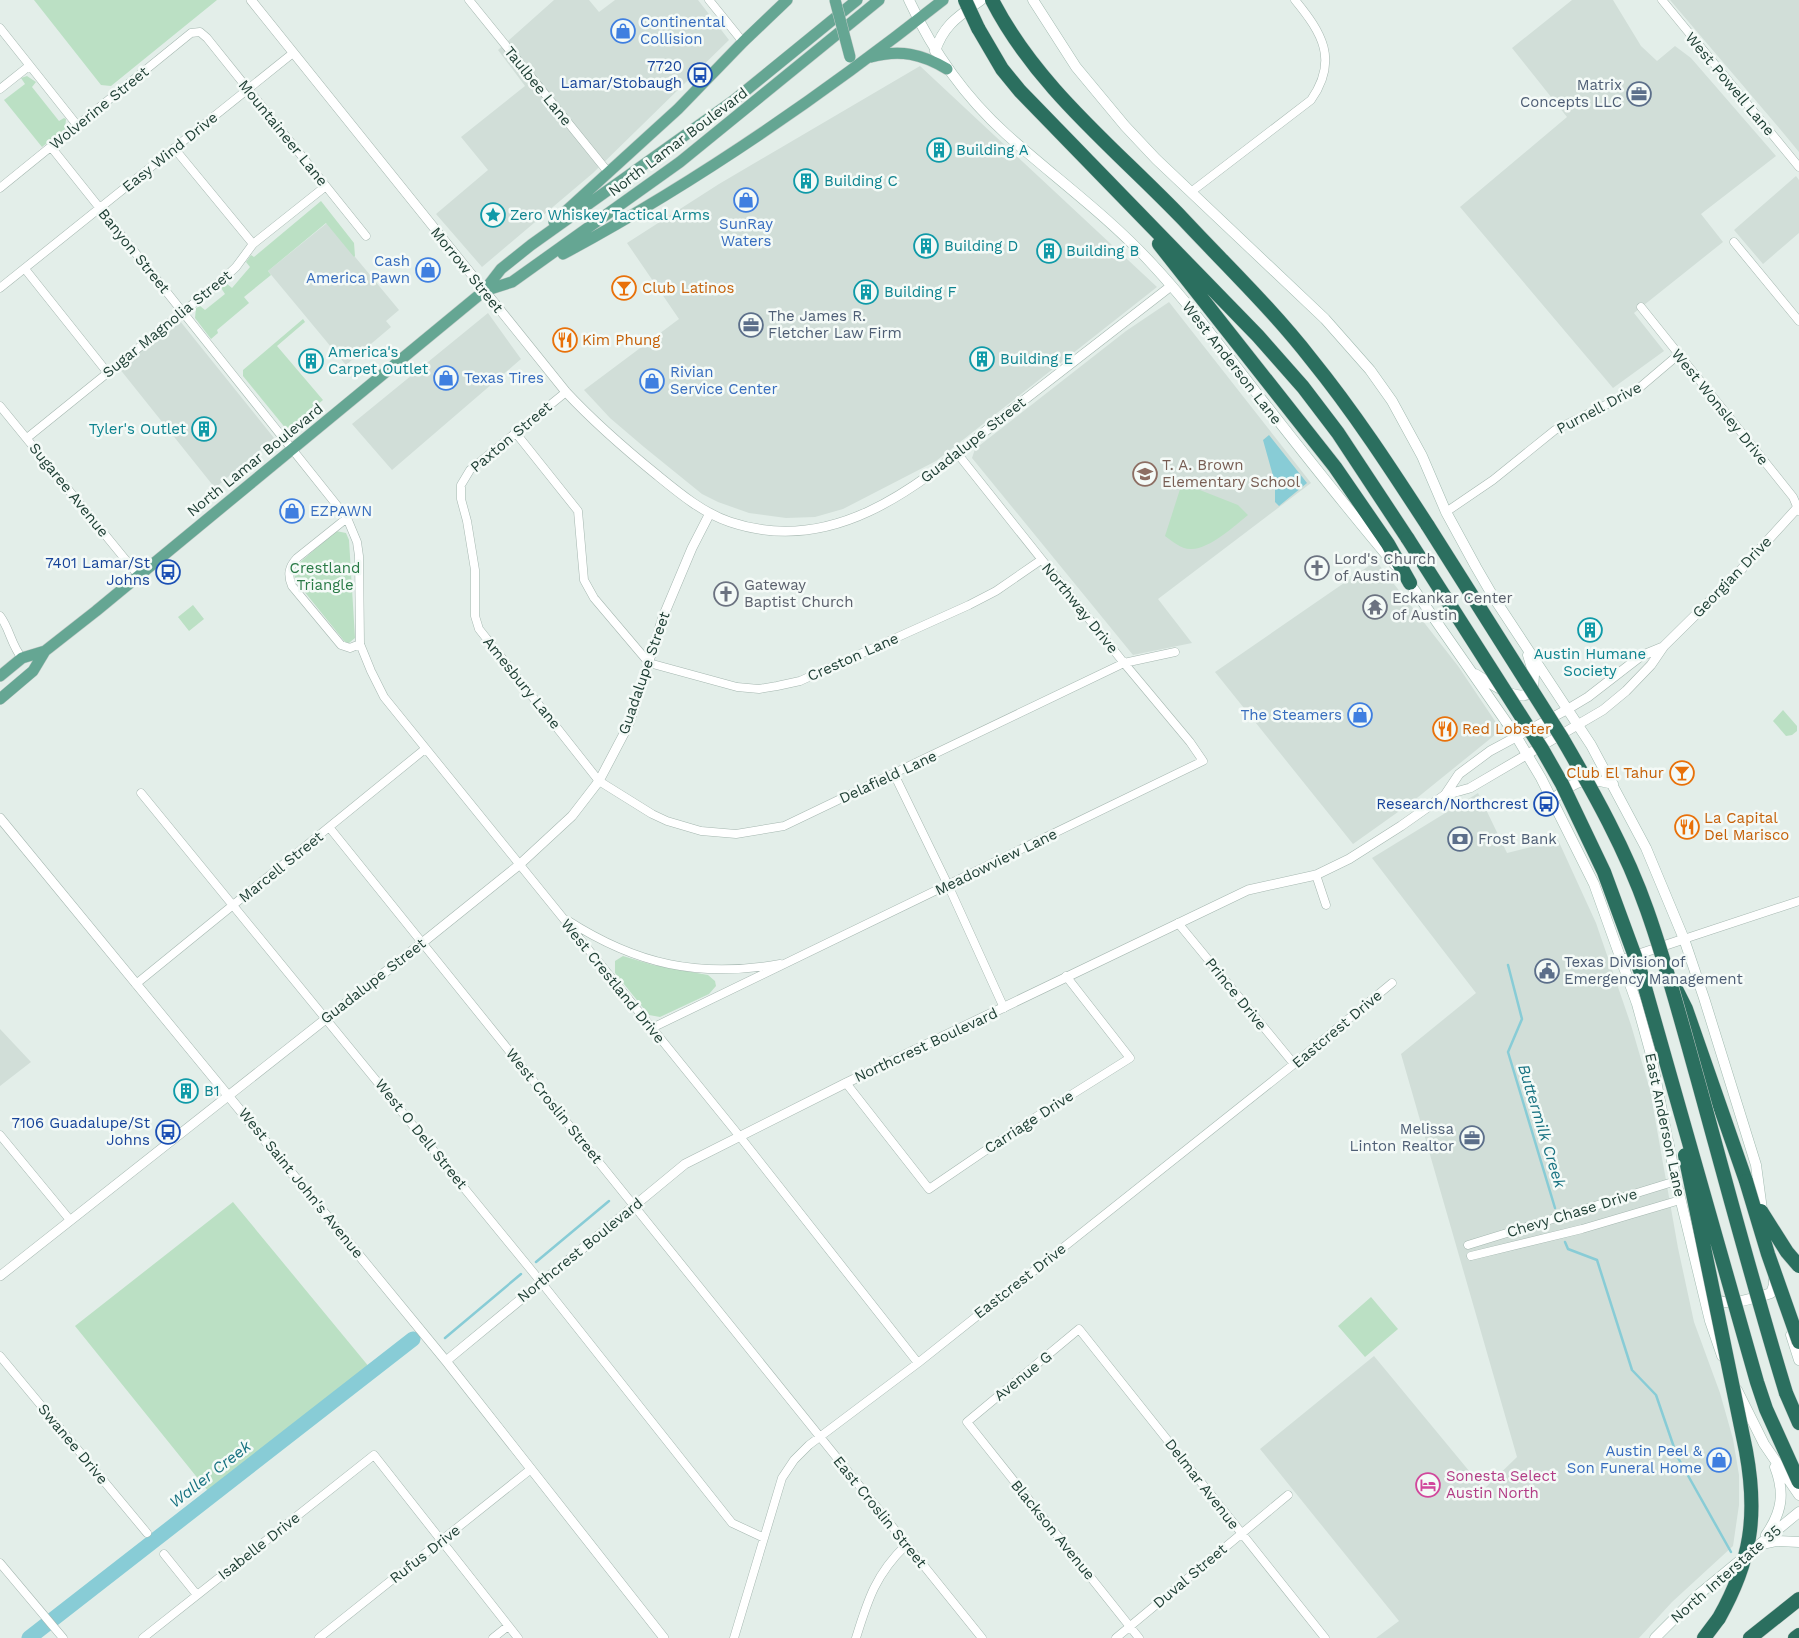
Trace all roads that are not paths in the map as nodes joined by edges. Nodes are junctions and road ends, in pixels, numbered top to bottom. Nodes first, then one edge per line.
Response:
1 (251, 0) edge
2 (469, 0) edge
3 (709, 0) edge
4 (787, 0) edge
5 (835, 0) edge
6 (857, 0) edge
7 (879, 0) edge
8 (943, 0) edge
9 (965, 0) edge
10 (981, 0) edge
11 (1034, 0) edge
12 (1295, 0) edge
13 (1662, 0) edge
14 (910, 3) edge
15 (995, 6) edge
16 (918, 20) junction
17 (0, 28) edge
18 (200, 32) joint
19 (743, 42) junction
20 (935, 51) junction
21 (293, 53) junction
22 (865, 59) junction
23 (29, 66) junction
24 (948, 69) junction
25 (849, 70) junction
26 (0, 89) edge
27 (248, 90) junction
28 (77, 125) junction
29 (51, 147) junction
30 (174, 148) junction
31 (1799, 167) edge
32 (608, 172) junction
33 (326, 186) junction
34 (0, 188) edge
35 (1192, 192) junction
36 (1133, 207) junction
37 (99, 208) junction
38 (366, 236) dead end
39 (538, 240) junction
40 (1734, 242) dead end
41 (253, 244) junction
42 (536, 265) junction
43 (24, 269) junction
44 (1171, 286) junction
45 (0, 288) edge
46 (484, 291) junction
47 (1641, 307) dead end
48 (183, 311) junction
49 (1799, 320) edge
50 (1678, 355) junction
51 (107, 372) junction
52 (566, 392) junction
53 (0, 406) edge
54 (515, 432) junction
55 (27, 438) junction
56 (292, 448) junction
57 (957, 453) junction
58 (461, 486) joint
59 (1798, 508) edge
60 (1446, 512) junction
61 (710, 513) junction
62 (347, 518) junction
63 (1041, 560) junction
64 (138, 576) junction
65 (1410, 583) junction
66 (0, 616) edge
67 (360, 644) junction
68 (1524, 644) junction
69 (1663, 647) junction
70 (45, 651) junction
71 (1175, 652) dead end
72 (22, 658) junction
73 (649, 663) junction
74 (1124, 663) junction
75 (1472, 672) junction
76 (0, 676) edge
77 (0, 699) edge
78 (1568, 709) junction
79 (1579, 726) junction
80 (1516, 736) junction
81 (425, 749) junction
82 (1527, 753) junction
83 (1203, 761) joint
84 (894, 774) junction
85 (599, 780) junction
86 (1613, 784) junction
87 (141, 793) dead end
88 (1445, 795) junction
89 (1552, 800) junction
90 (0, 818) edge
91 (329, 827) junction
92 (519, 864) junction
93 (1316, 875) junction
94 (948, 885) junction
95 (1799, 901) edge
96 (1326, 904) dead end
97 (233, 905) junction
98 (561, 917) junction
99 (1178, 923) junction
100 (1684, 939) junction
101 (422, 943) junction
102 (1621, 960) junction
103 (789, 962) junction
104 (1066, 976) junction
105 (1670, 978) junction
106 (1392, 983) dead end
107 (136, 984) junction
108 (1004, 1008) junction
109 (326, 1018) junction
110 (652, 1028) junction
111 (1294, 1064) junction
112 (846, 1083) junction
113 (228, 1095) junction
114 (1684, 1129) junction
115 (0, 1136) edge
116 (741, 1138) junction
117 (1676, 1181) junction
118 (1746, 1181) junction
119 (1680, 1200) junction
120 (634, 1206) junction
121 (70, 1220) junction
122 (1468, 1245) dead end
123 (1471, 1256) dead end
124 (1799, 1266) edge
125 (1774, 1267) junction
126 (0, 1276) edge
127 (1701, 1281) junction
128 (541, 1282) junction
129 (1079, 1329) joint
130 (1799, 1342) edge
131 (0, 1356) edge
132 (1799, 1360) edge
133 (446, 1361) junction
134 (918, 1362) junction
135 (779, 1386) joint
136 (967, 1422) joint
137 (1799, 1423) edge
138 (821, 1438) junction
139 (1764, 1444) junction
140 (531, 1469) junction
141 (1799, 1482) edge
142 (1288, 1495) dead end
143 (1799, 1495) edge
144 (1799, 1512) edge
145 (147, 1533) dead end
146 (1241, 1534) junction
147 (764, 1538) junction
148 (442, 1541) junction
149 (1799, 1542) edge
150 (906, 1545) junction
151 (1759, 1545) junction
152 (164, 1554) dead end
153 (0, 1563) edge
154 (197, 1595) junction
155 (1799, 1599) edge
156 (508, 1626) junction
157 (1130, 1626) junction
158 (1799, 1635) edge
159 (63, 1638) edge
160 (144, 1638) edge
161 (319, 1638) edge
162 (493, 1638) edge
163 (518, 1638) edge
164 (664, 1638) edge
165 (734, 1638) edge
166 (856, 1638) edge
167 (982, 1638) edge
168 (1116, 1638) edge
169 (1139, 1638) edge
170 (1325, 1638) edge
171 (1655, 1638) edge
172 (1704, 1638) edge
173 (1750, 1638) edge
174 (1795, 1638) edge

1 - 21 street, Morrow Street
2 - 32 street, Taulbee Lane
3 - 19 street
4 - 19 main road
5 - 25 main road, bridge
6 - 39 main road, North Lamar Boulevard
7 - 42 main road, North Lamar Boulevard
8 - 16 main road
9 - 36 highway, bridge
10 - 20 main road
11 - 35 main road
12 - 35 street
13 - 31 street, West Powell Lane
14 - 16 main road, West Anderson Lane
15 - 105 highway, bridge
16 - 20 main road, West Anderson Lane
16 - 22 main road
17 - 23 street
18 - 27 street, Mountaineer Lane
18 - 28 street, Wolverine Street
19 - 32 main road
20 - 24 main road, West Anderson Lane
21 - 27 street, Easy Wind Drive
21 - 46 street, Morrow Street
22 - 24 main road
22 - 25 main road
23 - 26 street
23 - 28 street
24 - 44 main road, West Anderson Lane
25 - 42 main road
27 - 30 street, Easy Wind Drive
27 - 33 street, Mountaineer Lane
28 - 29 street, Wolverine Street
29 - 34 street, Wolverine Street
29 - 37 street, Banyon Street
30 - 37 street, Easy Wind Drive
30 - 41 street
32 - 39 main road
33 - 38 street, Mountaineer Lane
33 - 41 street, Sugar Magnolia Street
35 - 60 main road
36 - 65 highway
36 - 114 highway, bridge
37 - 43 street, Easy Wind Drive
37 - 48 street, Banyon Street
39 - 46 main road, North Lamar Boulevard
40 - 49 street
41 - 48 street, Sugar Magnolia Street
42 - 46 main road, North Lamar Boulevard
43 - 45 street, Easy Wind Drive
43 - 51 street
44 - 57 street, Guadalupe Street
44 - 65 main road, West Anderson Lane
46 - 52 street, Morrow Street
46 - 56 main road, North Lamar Boulevard
47 - 50 street, West Wonsley Drive
48 - 51 street, Sugar Magnolia Street
48 - 56 street, Banyon Street
50 - 59 street, West Wonsley Drive
50 - 60 street, Purnell Drive
51 - 55 street, Sugar Magnolia Street
52 - 54 street, Paxton Street
52 - 61 street, Morrow Street
53 - 55 street, Sugaree Avenue
54 - 58 street, Paxton Street
54 - 73 street
55 - 64 street, Sugaree Avenue
56 - 62 street, West Crestland Drive
56 - 64 main road, North Lamar Boulevard
57 - 61 street, Guadalupe Street
57 - 63 street, Northway Drive
58 - 85 street, Amesbury Lane
59 - 69 street, Georgian Drive
60 - 68 main road
61 - 73 street, Guadalupe Street
62 - 67 street, West Crestland Drive
62 - 67 street
63 - 73 street, Creston Lane
63 - 74 street, Northway Drive
64 - 70 main road, North Lamar Boulevard
65 - 75 main road, West Anderson Lane
66 - 72 street
67 - 81 street, West Crestland Drive
68 - 75 main road
68 - 78 main road
69 - 78 street, Georgian Drive
69 - 79 street, Georgian Drive
70 - 72 main road, North Lamar Boulevard
70 - 77 main road, North Lamar Boulevard
71 - 74 street, Delafield Lane
72 - 76 main road, North Lamar Boulevard
73 - 85 street, Guadalupe Street
74 - 83 street, Northway Drive
74 - 84 street, Delafield Lane
75 - 80 main road, West Anderson Lane
78 - 79 main road
78 - 80 street, Northcrest Boulevard
79 - 82 street, Georgian Drive
79 - 86 main road
80 - 82 main road, West Anderson Lane
80 - 88 street, Northcrest Boulevard
81 - 91 street, Marcell Street
81 - 92 street, West Crestland Drive
82 - 88 street, Northcrest Boulevard
82 - 89 main road, East Anderson Lane
83 - 94 street, Meadowview Lane
84 - 85 street, Delafield Lane
84 - 94 street
85 - 92 street, Guadalupe Street
86 - 89 main road
86 - 100 main road
87 - 97 street, West O Dell Street
88 - 93 street, Northcrest Boulevard
89 - 102 main road, East Anderson Lane
90 - 107 street, West Saint John's Avenue
91 - 97 street, Marcell Street
91 - 101 street, West Croslin Street
92 - 98 street, West Crestland Drive
92 - 101 street, Guadalupe Street
93 - 96 street
93 - 99 street, Northcrest Boulevard
94 - 103 street, Meadowview Lane
94 - 108 street
95 - 100 street
97 - 107 street, Marcell Street
97 - 109 street, West O Dell Street
98 - 103 street, Meadowview Lane
98 - 110 street, West Crestland Drive
99 - 104 street, Northcrest Boulevard
99 - 111 street, Prince Drive
100 - 102 street
100 - 125 main road
101 - 109 street, Guadalupe Street
101 - 120 street, West Croslin Street
102 - 117 main road, East Anderson Lane
103 - 110 street, Meadowview Lane
104 - 108 street, Northcrest Boulevard
104 - 112 street, Carriage Drive
105 - 118 highway, bridge
105 - 137 highway, bridge
106 - 111 street, Eastcrest Drive
107 - 113 street, West Saint John's Avenue
108 - 112 street, Northcrest Boulevard
109 - 113 street, Guadalupe Street
109 - 128 street, West O Dell Street
110 - 116 street, West Crestland Drive
111 - 134 street, Eastcrest Drive
112 - 116 street, Northcrest Boulevard
113 - 121 street, Guadalupe Street
113 - 133 street, West Saint John's Avenue
114 - 141 highway, bridge
114 - 172 highway, bridge
115 - 121 street
116 - 120 street, Northcrest Boulevard
116 - 134 street, West Crestland Drive
117 - 119 main road, East Anderson Lane
117 - 122 street, Chevy Chase Drive
118 - 124 highway, bridge
118 - 130 highway, bridge
119 - 123 street, Chevy Chase Drive
119 - 127 main road, East Anderson Lane
120 - 128 street, Northcrest Boulevard
120 - 135 street, West Croslin Street
121 - 126 street, Guadalupe Street
125 - 127 main road
125 - 132 main road
127 - 139 main road, East Anderson Lane
128 - 133 street, Northcrest Boulevard
128 - 147 street, West O Dell Street
129 - 136 street, Avenue G
129 - 146 street, Delmar Avenue
131 - 145 street, Swanee Drive
133 - 140 street, West Saint John's Avenue
134 - 138 street, Eastcrest Drive
135 - 138 street, East Croslin Street
136 - 157 street, Blackson Avenue
138 - 147 street, Eastcrest Drive
138 - 150 street, East Croslin Street
139 - 143 main road, East Anderson Lane
139 - 151 main road
140 - 148 street, Rufus Drive
140 - 164 street, West Saint John's Avenue
142 - 146 street, Duval Street
144 - 151 main road, North Interstate 35
146 - 157 street, Duval Street
146 - 170 street, Delmar Avenue
147 - 165 street, Eastcrest Drive
148 - 154 street, Isabelle Drive
148 - 156 street
148 - 161 street, Rufus Drive
149 - 151 main road
150 - 166 street
150 - 167 street, East Croslin Street
151 - 171 main road, North Interstate 35
152 - 154 street
153 - 159 street
154 - 160 street, Isabelle Drive
155 - 173 highway
156 - 162 street
156 - 163 street
157 - 168 street, Duval Street
157 - 169 street, Blackson Avenue
158 - 174 highway

